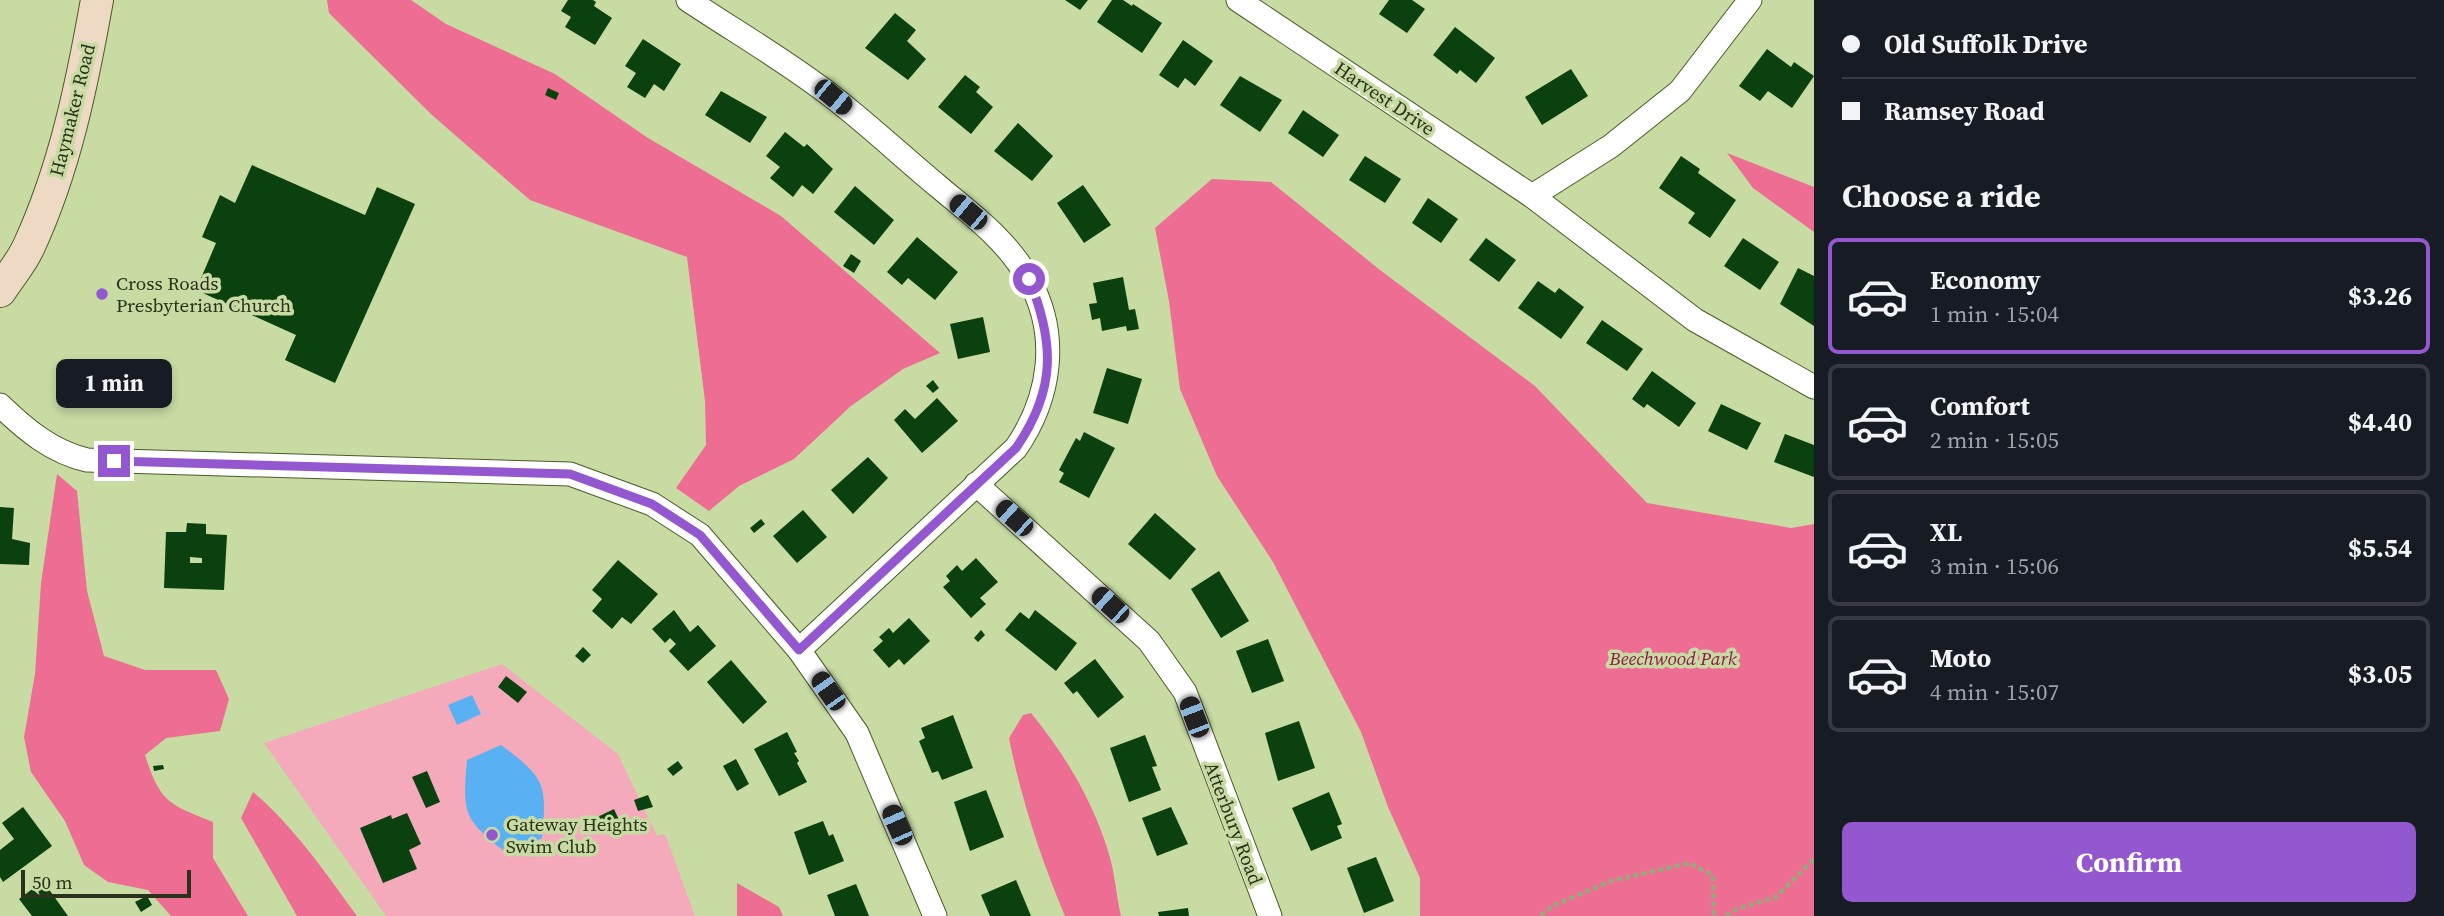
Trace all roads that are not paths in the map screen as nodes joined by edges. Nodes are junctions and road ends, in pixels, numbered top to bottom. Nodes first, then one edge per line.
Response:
1 (97, 0) edge
2 (688, 0) edge
3 (1238, 0) edge
4 (1750, 0) edge
5 (1532, 196) junction
6 (0, 291) edge
7 (1814, 387) edge
8 (0, 405) edge
9 (976, 484) junction
10 (799, 650) junction
11 (935, 916) edge
12 (1270, 916) edge

1 - 6 main road, Haymaker Road
2 - 9 street
3 - 5 street, Harvest Drive
4 - 5 street
5 - 7 street, Harvest Drive
8 - 10 street
9 - 10 street
9 - 12 street, Atterbury Road
10 - 11 street

